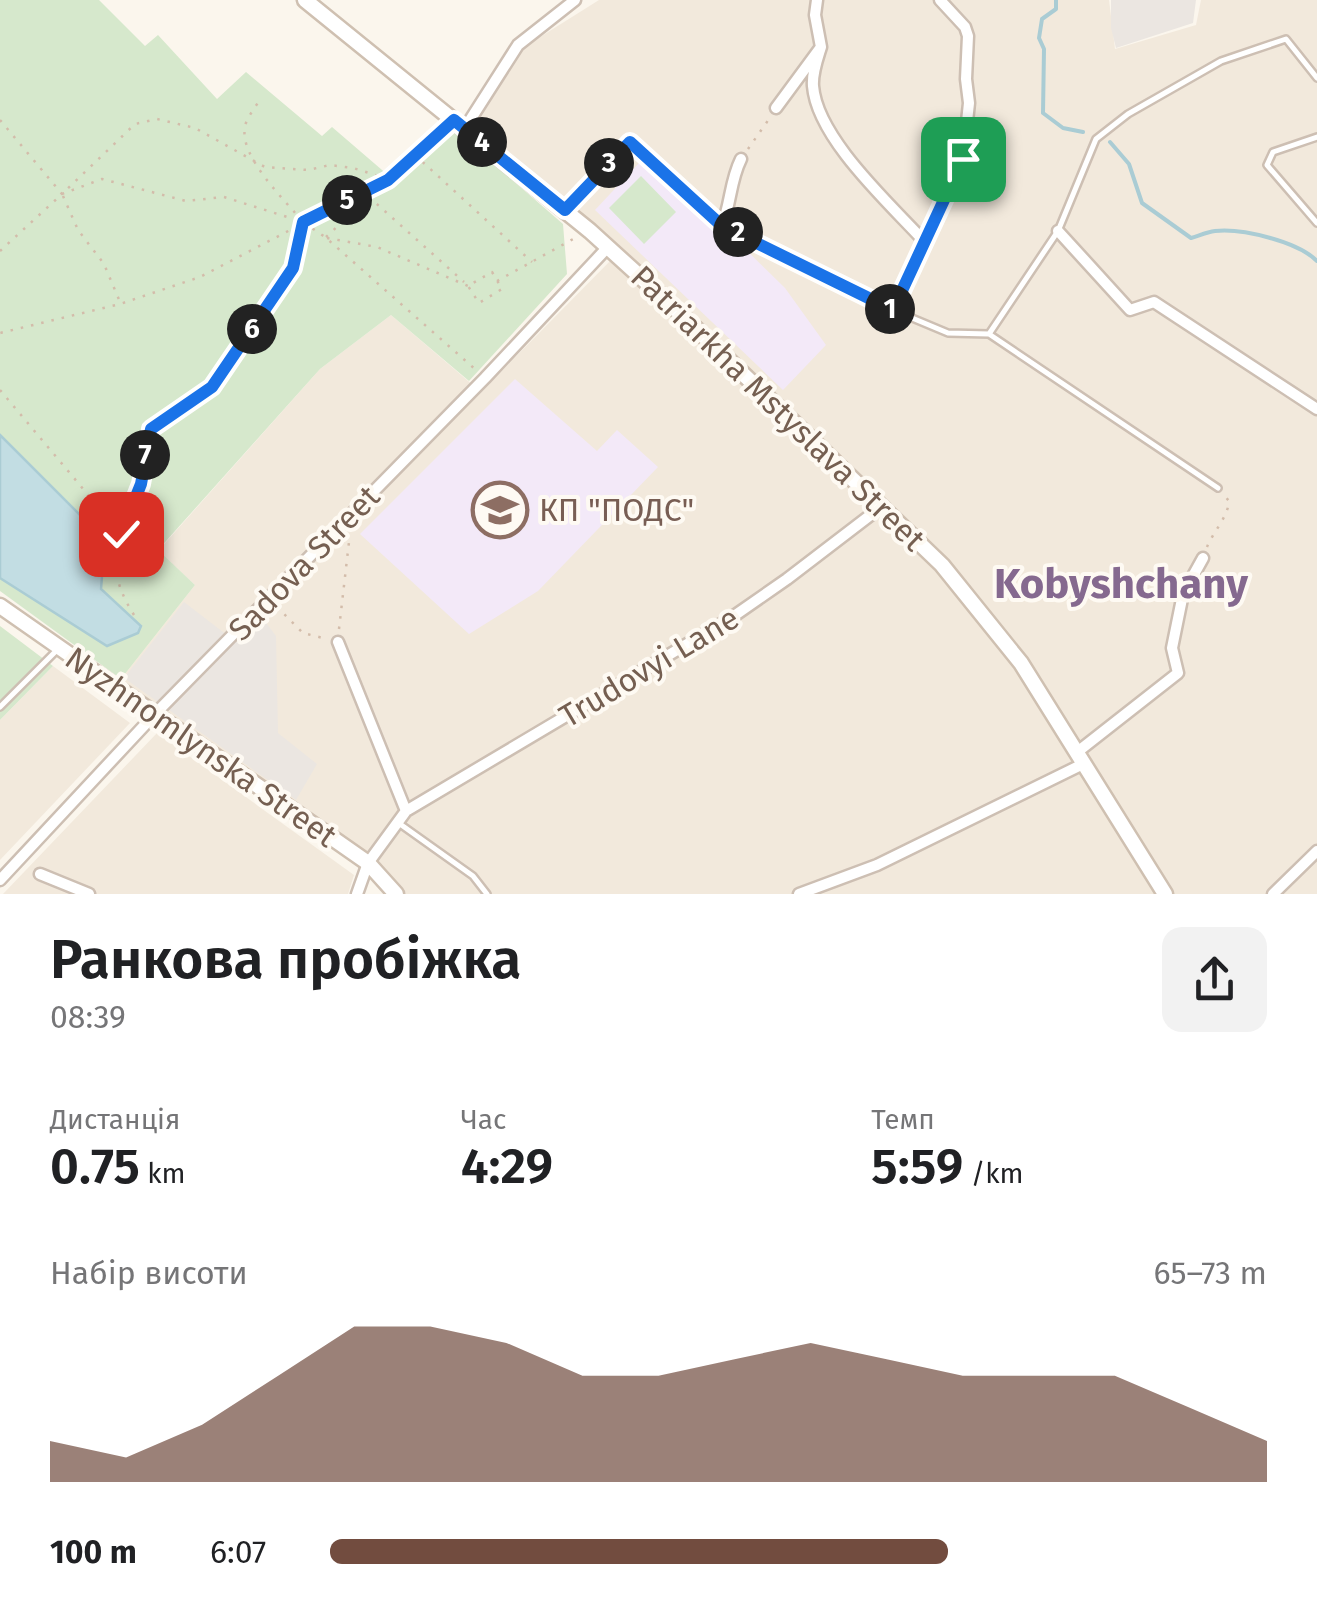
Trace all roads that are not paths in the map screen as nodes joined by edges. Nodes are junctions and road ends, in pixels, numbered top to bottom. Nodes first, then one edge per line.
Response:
1 (306, 0) edge
2 (575, 0) edge
3 (817, 0) edge
4 (940, 0) edge
5 (821, 48) junction
6 (1317, 78) edge
7 (776, 108) road end
8 (460, 124) junction
9 (1317, 137) edge
10 (742, 159) road end
11 (565, 210) junction
12 (1317, 222) edge
13 (722, 226) junction
14 (1058, 232) junction
15 (923, 240) junction
16 (608, 247) junction
17 (893, 310) junction
18 (989, 334) junction
19 (1317, 409) edge
20 (1218, 488) road end
21 (881, 506) junction
22 (1203, 558) road end
23 (0, 606) edge
24 (338, 642) road end
25 (60, 648) junction
26 (0, 707) edge
27 (155, 714) junction
28 (1080, 759) junction
29 (406, 811) junction
30 (398, 822) junction
31 (1317, 851) edge
32 (368, 864) junction
33 (40, 874) dead end
34 (0, 880) edge
35 (89, 894) edge
36 (358, 894) edge
37 (396, 894) edge
38 (486, 894) edge
39 (799, 894) edge
40 (1165, 894) edge
41 (1274, 894) edge

1 - 8 main road, Patriarkha Mstyslava Street
2 - 8 street
3 - 5 street
4 - 15 street
5 - 7 street
5 - 15 street
6 - 14 lane
8 - 11 main road, Patriarkha Mstyslava Street
9 - 12 lane
10 - 13 street
11 - 13 lane
11 - 16 main road, Patriarkha Mstyslava Street
13 - 17 lane
14 - 18 lane
14 - 19 street
15 - 17 street
16 - 21 main road, Patriarkha Mstyslava Street
16 - 27 street, Sadova Street
17 - 18 lane
18 - 20 lane
21 - 28 main road, Patriarkha Mstyslava Street
21 - 29 street, Trudovyi Lane
22 - 28 street
23 - 25 main road, Nyzhnomlynska Street
24 - 29 street
25 - 26 lane
25 - 27 main road, Nyzhnomlynska Street
27 - 32 main road, Nyzhnomlynska Street
27 - 34 street, Sadova Street
28 - 39 street
28 - 40 main road, Patriarkha Mstyslava Street
29 - 30 street
30 - 32 street
30 - 38 lane
31 - 41 street
32 - 36 street
32 - 37 main road, Nyzhnomlynska Street
33 - 35 street

